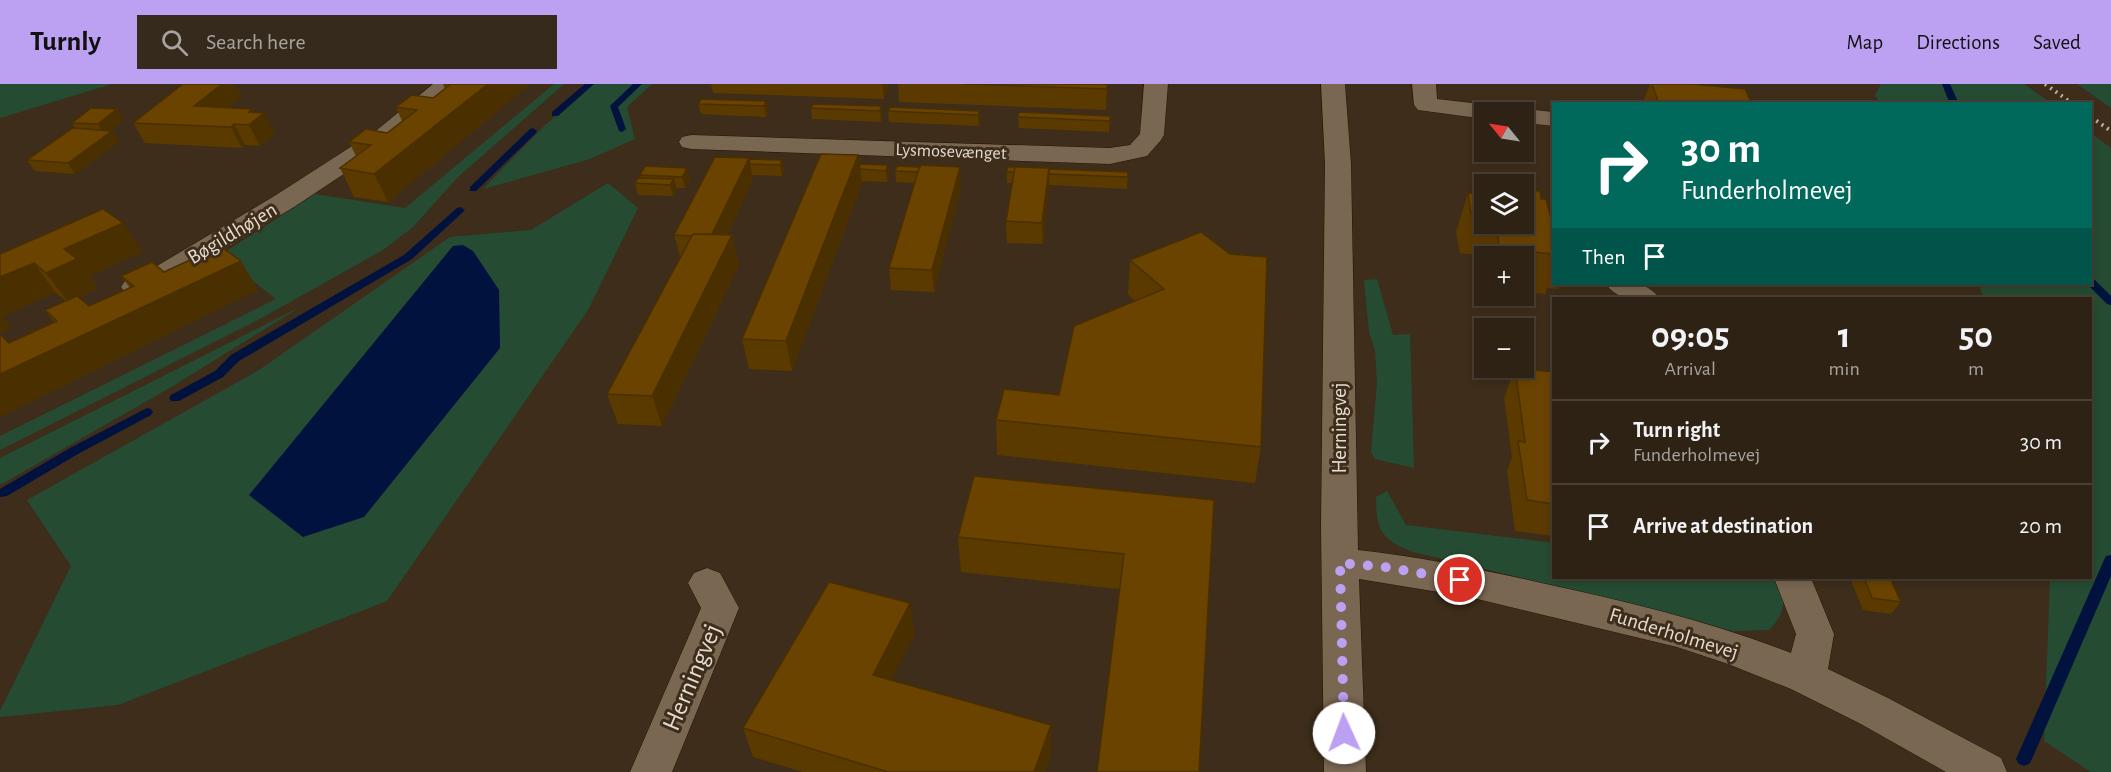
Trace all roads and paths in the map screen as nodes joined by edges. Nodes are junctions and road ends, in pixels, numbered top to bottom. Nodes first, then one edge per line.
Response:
1 (447, 84) edge
2 (1156, 84) edge
3 (1333, 84) edge
4 (1424, 84) edge
5 (1474, 110) edge
6 (1534, 117) edge
7 (1552, 119) edge
8 (691, 142) dead end
9 (1622, 285) edge
10 (116, 297) edge
11 (1642, 297) edge
12 (1340, 563) junction
13 (1793, 579) edge
14 (707, 583) dead end
15 (1806, 677) junction
16 (651, 772) edge
17 (1345, 772) edge
18 (1986, 772) edge

1 - 10 street, Bøgildhøjen
2 - 8 street, Lysmosevænget
3 - 12 street, Herningvej
4 - 5 street
6 - 7 street
9 - 11 street
12 - 15 street, Funderholmevej
12 - 17 street, Herningvej
13 - 15 street
14 - 16 street, Herningvej
15 - 18 street, Funderholmevej

